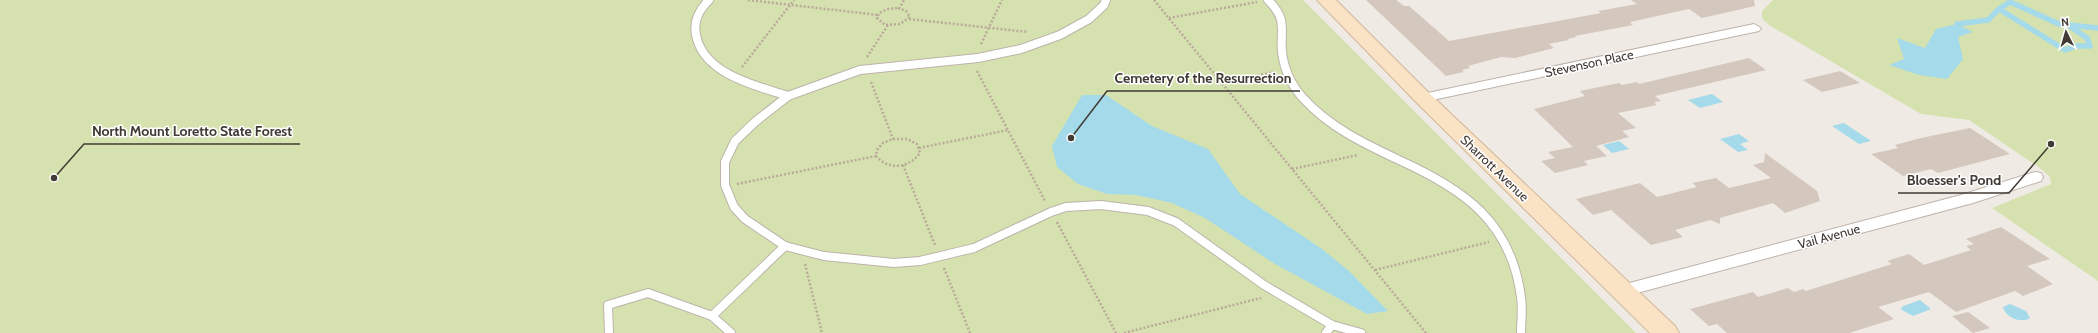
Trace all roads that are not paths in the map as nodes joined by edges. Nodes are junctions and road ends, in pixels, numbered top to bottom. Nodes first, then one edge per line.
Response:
1 (709, 0) edge
2 (1106, 0) edge
3 (1326, 0) edge
4 (1264, 1) edge
5 (1754, 28) dead end
6 (788, 96) junction
7 (1423, 98) junction
8 (2035, 177) dead end
9 (785, 246) junction
10 (1622, 291) junction
11 (712, 316) junction
12 (1332, 325) junction
13 (609, 333) edge
14 (731, 333) edge
15 (1326, 333) edge
16 (1361, 333) edge
17 (1521, 333) edge
18 (1666, 333) edge

1 - 6 lane
2 - 6 lane
3 - 7 street, Sharrott Avenue
4 - 17 lane
5 - 7 street, Stevenson Place
6 - 9 lane
7 - 10 street, Sharrott Avenue
8 - 10 street, Vail Avenue
9 - 11 lane
9 - 12 lane
10 - 18 street, Sharrott Avenue
11 - 13 lane
11 - 14 lane
12 - 15 lane
12 - 16 lane

